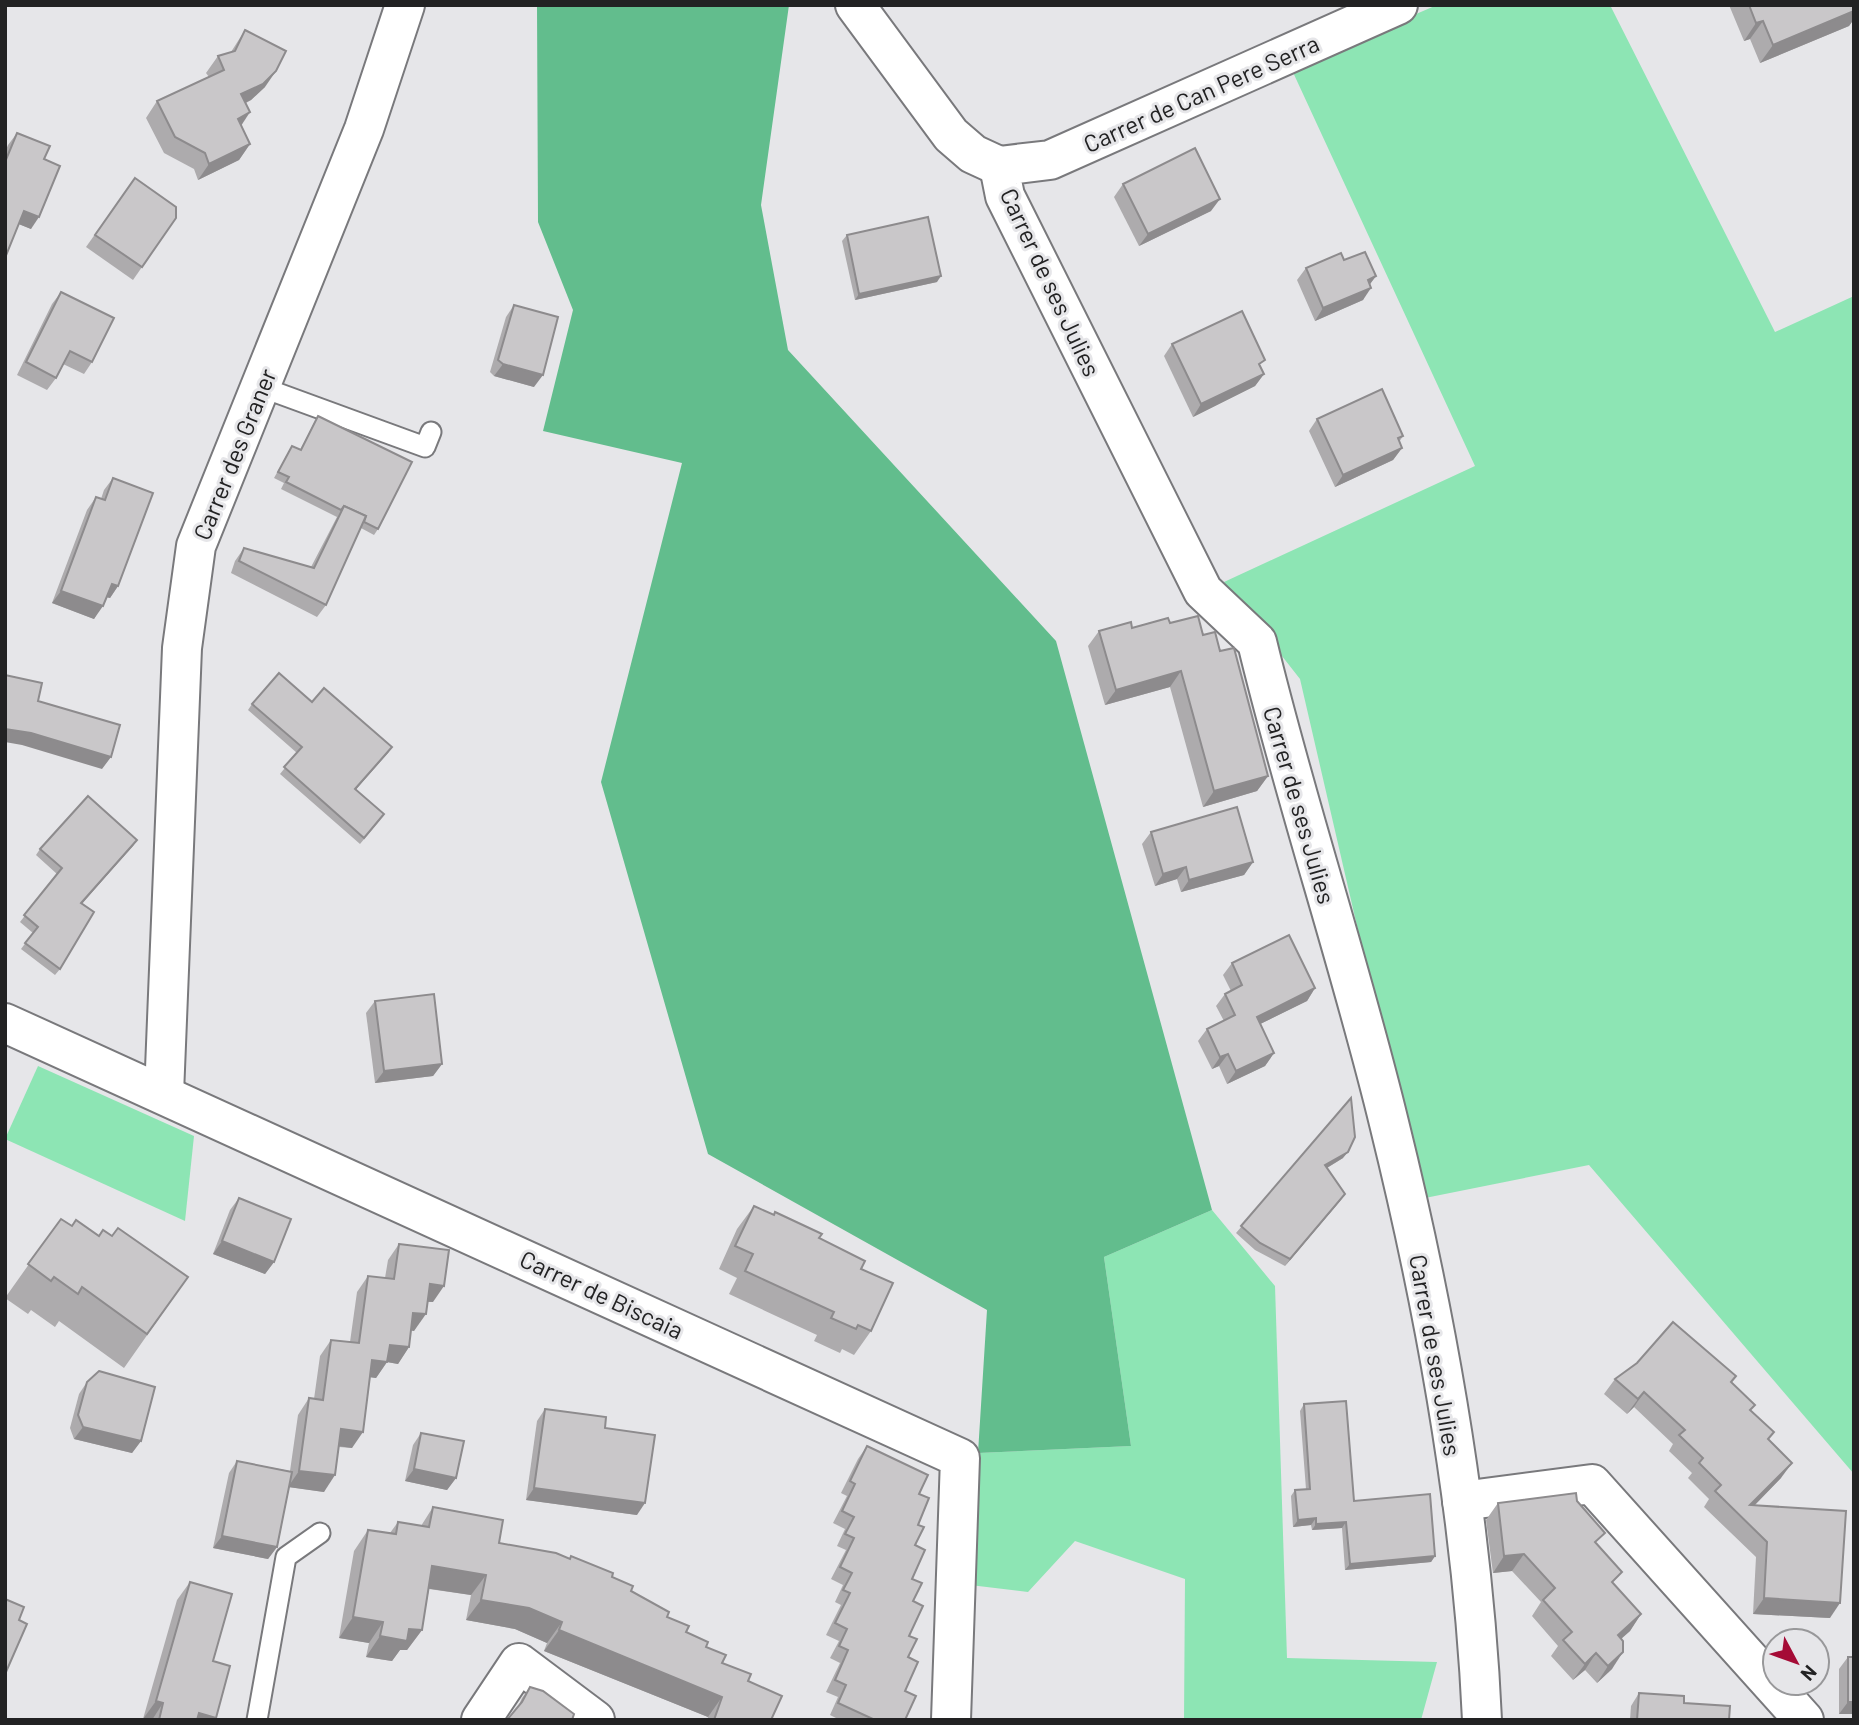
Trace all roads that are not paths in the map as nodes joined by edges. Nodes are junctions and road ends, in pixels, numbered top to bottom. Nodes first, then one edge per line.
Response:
1 (405, 5) edge
2 (855, 5) edge
3 (1398, 5) edge
4 (999, 166) junction
5 (261, 387) junction
6 (431, 432) dead end
7 (5, 1023) edge
8 (164, 1094) junction
9 (1462, 1501) junction
10 (320, 1533) dead end
11 (257, 1720) edge
12 (481, 1720) edge
13 (595, 1720) edge
14 (951, 1720) edge
15 (1482, 1720) edge
16 (1804, 1720) edge

1 - 5 street, Carrer des Graner
2 - 4 street, Carrer de ses Julies
3 - 4 street, Carrer de Can Pere Serra
4 - 9 street, Carrer de ses Julies
5 - 6 lane
5 - 8 street, Carrer des Graner
7 - 8 street, Carrer de Biscaia
8 - 14 street, Carrer de Biscaia
9 - 15 street, Carrer de ses Julies
9 - 16 street
10 - 11 lane
12 - 13 street

